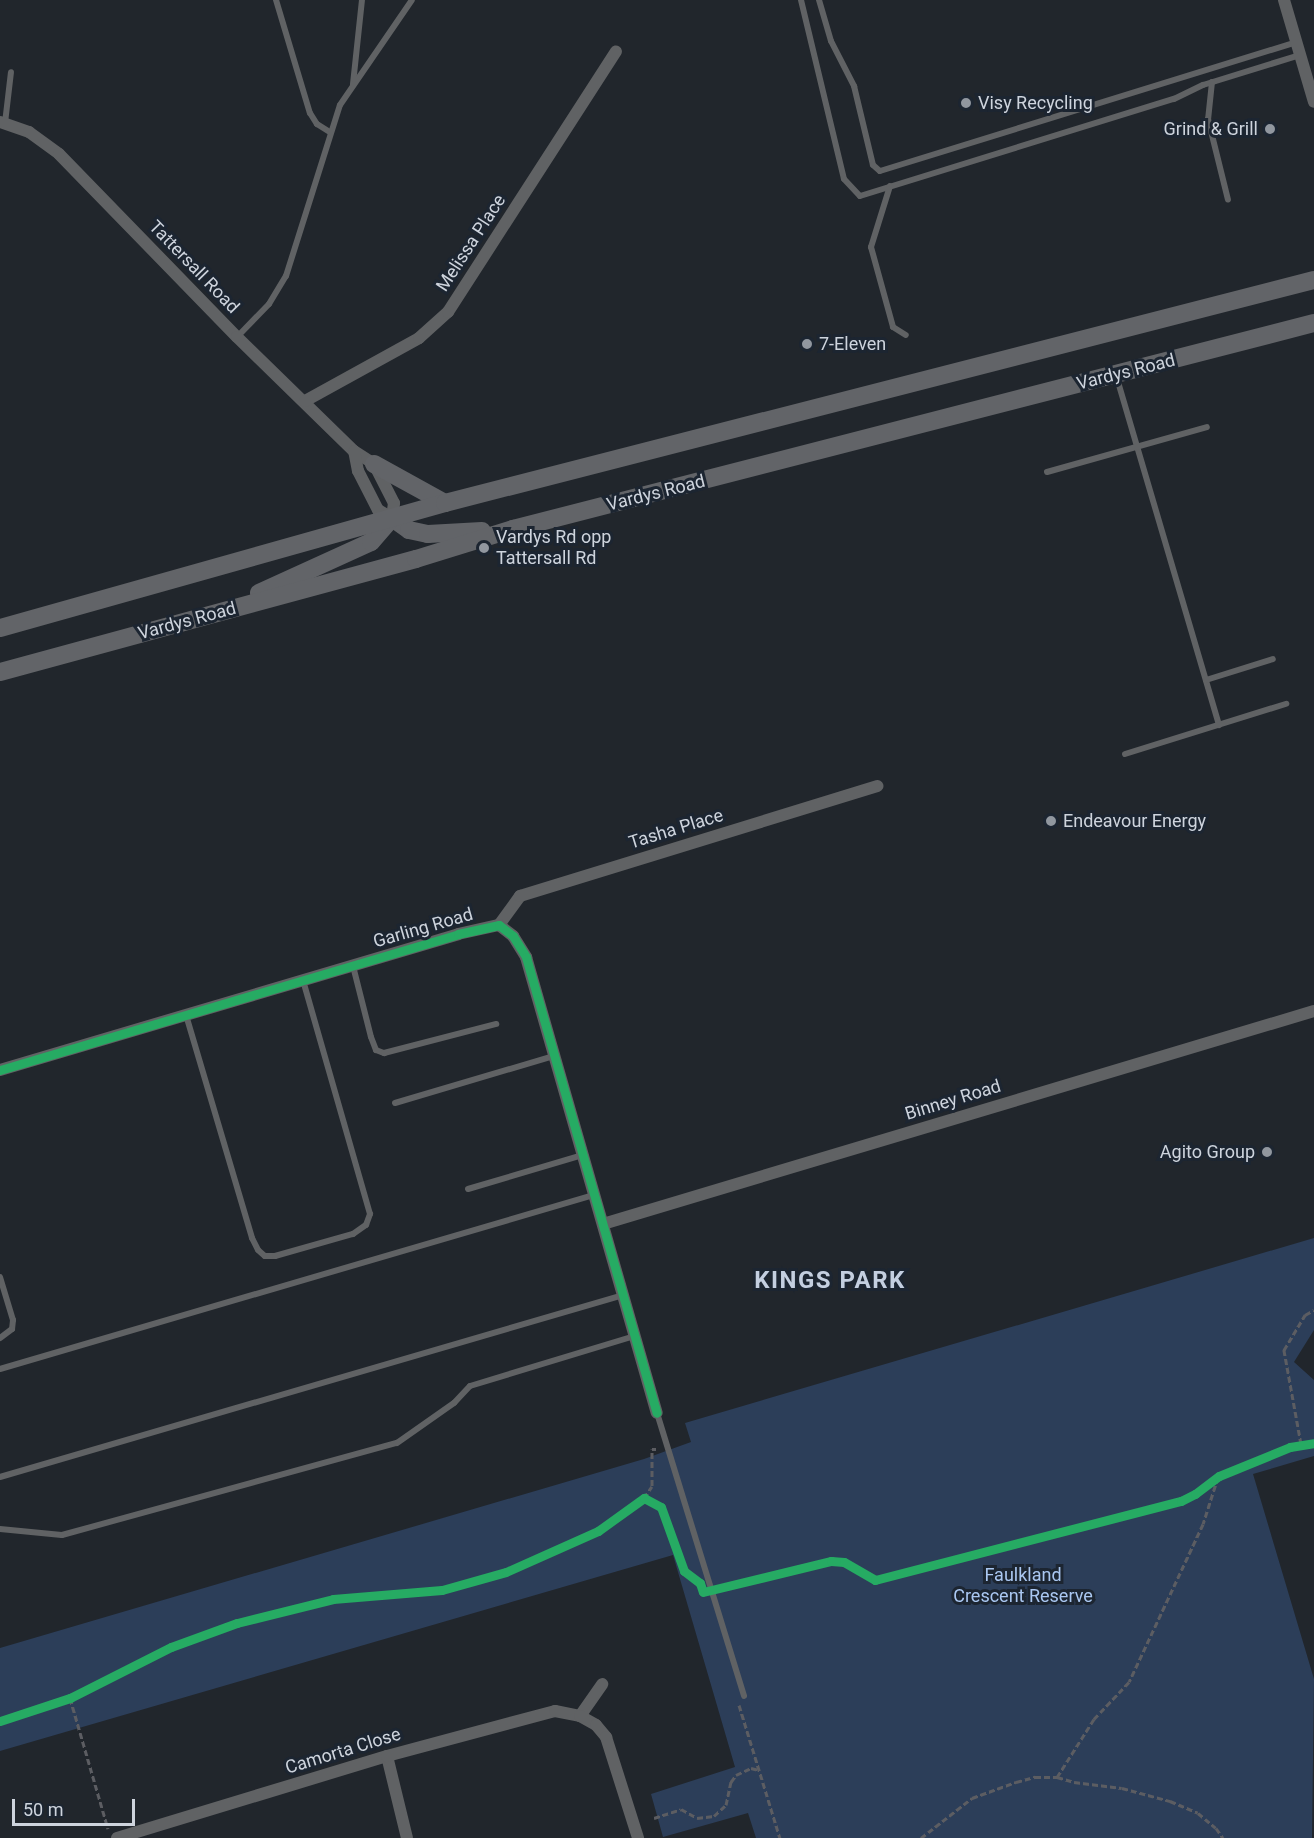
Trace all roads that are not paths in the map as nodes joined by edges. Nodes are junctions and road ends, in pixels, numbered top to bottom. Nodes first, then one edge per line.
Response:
1 (276, 0) edge
2 (362, 0) edge
3 (412, 0) edge
4 (801, 0) edge
5 (819, 0) edge
6 (1284, 0) edge
7 (1296, 42) junction
8 (616, 51) dead end
9 (1300, 55) junction
10 (11, 72) dead end
11 (1212, 82) junction
12 (353, 85) junction
13 (1314, 102) edge
14 (3, 123) edge
15 (330, 132) junction
16 (890, 186) junction
17 (1228, 200) dead end
18 (1314, 280) edge
19 (1314, 323) edge
20 (906, 335) dead end
21 (237, 337) junction
22 (1116, 374) junction
23 (305, 402) junction
24 (1208, 427) dead end
25 (1137, 447) junction
26 (354, 451) junction
27 (374, 464) junction
28 (1047, 472) dead end
29 (445, 503) junction
30 (392, 518) junction
31 (513, 529) junction
32 (207, 616) junction
33 (0, 628) edge
34 (1273, 659) dead end
35 (0, 672) edge
36 (1206, 680) junction
37 (1286, 704) dead end
38 (1219, 725) junction
39 (1125, 754) dead end
40 (877, 786) dead end
41 (499, 925) junction
42 (353, 965) junction
43 (303, 980) junction
44 (1314, 1011) edge
45 (186, 1015) junction
46 (496, 1024) dead end
47 (554, 1056) junction
48 (0, 1070) edge
49 (394, 1103) dead end
50 (583, 1155) junction
51 (468, 1189) dead end
52 (594, 1195) junction
53 (603, 1224) junction
54 (0, 1277) edge
55 (623, 1295) junction
56 (635, 1336) junction
57 (0, 1338) edge
58 (0, 1369) edge
59 (657, 1413) joint
60 (0, 1476) edge
61 (0, 1528) edge
62 (602, 1684) dead end
63 (744, 1696) dead end
64 (580, 1716) junction
65 (387, 1756) junction
66 (117, 1838) edge
67 (407, 1838) edge
68 (638, 1838) edge

1 - 15 lane
2 - 12 lane
3 - 12 lane
4 - 16 lane
5 - 7 lane
6 - 7 street
7 - 9 street
8 - 23 street, Melissa Place
9 - 11 lane
9 - 13 street
10 - 14 lane
11 - 16 lane
11 - 17 lane
12 - 15 lane
14 - 21 street, Tattersall Road
15 - 21 lane
16 - 20 lane
18 - 29 main road
19 - 22 main road, Vardys Road
21 - 23 street, Tattersall Road
22 - 25 lane
22 - 31 main road, Vardys Road
23 - 26 street, Tattersall Road
24 - 25 lane
25 - 28 lane
25 - 36 lane
26 - 27 street, Tattersall Road
26 - 30 street, Tattersall Road
27 - 29 main road
27 - 30 street, Tattersall Road
29 - 30 main road
30 - 31 main road
30 - 32 main road
30 - 33 main road
31 - 32 main road, Vardys Road
32 - 35 main road, Vardys Road
34 - 36 lane
36 - 38 lane
37 - 38 lane
38 - 39 lane
40 - 41 street, Tasha Place
41 - 42 street, Garling Road
41 - 47 street, Garling Road
42 - 43 street, Garling Road
42 - 46 lane
43 - 45 street, Garling Road
43 - 45 lane
44 - 53 street, Binney Road
45 - 48 street, Garling Road
47 - 49 lane
47 - 50 street, Garling Road
50 - 51 lane
50 - 52 street, Garling Road
52 - 53 street, Garling Road
52 - 58 lane
53 - 55 street, Garling Road
54 - 57 lane
55 - 56 street, Garling Road
55 - 60 lane
56 - 59 street, Garling Road
56 - 61 lane
59 - 63 lane
62 - 64 street
64 - 65 street, Camorta Close
64 - 68 street, Camorta Close
65 - 66 street, Camorta Close
65 - 67 street

